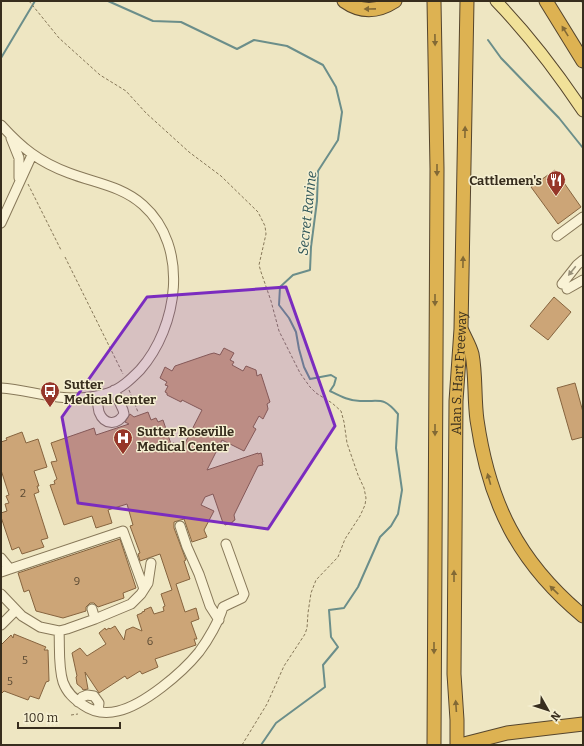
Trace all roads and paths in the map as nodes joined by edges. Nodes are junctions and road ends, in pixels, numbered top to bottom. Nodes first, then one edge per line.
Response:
1 (29, 1) edge
2 (344, 1) edge
3 (395, 1) edge
4 (434, 1) edge
5 (467, 1) edge
6 (546, 1) edge
7 (498, 3) edge
8 (583, 62) edge
9 (583, 111) edge
10 (1, 125) edge
11 (8, 132) junction
12 (32, 155) junction
13 (28, 182) dead end
14 (18, 185) junction
15 (583, 217) edge
16 (1, 223) edge
17 (557, 236) dead end
18 (61, 250) dead end
19 (65, 257) dead end
20 (583, 260) edge
21 (583, 280) edge
22 (461, 329) junction
23 (126, 382) junction
24 (1, 388) edge
25 (114, 390) junction
26 (96, 396) junction
27 (138, 412) dead end
28 (180, 526) dead end
29 (226, 544) dead end
30 (1, 558) edge
31 (151, 563) dead end
32 (5, 571) edge
33 (144, 589) junction
34 (1, 594) edge
35 (92, 609) dead end
36 (16, 610) junction
37 (583, 616) edge
38 (96, 620) junction
39 (219, 620) junction
40 (1, 625) edge
41 (59, 631) junction
42 (78, 702) junction
43 (98, 712) junction
44 (78, 714) dead end
45 (71, 715) dead end
46 (583, 724) edge
47 (433, 743) edge
48 (242, 745) edge
49 (457, 745) edge
50 (460, 745) edge

1 - 48 path
3 -> 2 highway
4 -> 47 highway, Alan S. Hart Freeway
22 -> 5 highway, Alan S. Hart Freeway
8 -> 6 highway
7 - 9 main road
10 - 11 street
11 - 12 street
11 - 14 street
12 - 14 street
12 - 23 street
13 - 18 path
14 - 16 street
15 - 17 street
19 - 23 path
20 -> 21 street
37 -> 22 highway
49 -> 22 highway, Alan S. Hart Freeway
23 - 25 street
23 - 27 path
24 - 26 street
25 - 26 street
25 - 26 street
28 - 39 street
29 - 39 street
30 - 32 street
31 - 33 street
32 - 33 street
33 - 38 street
34 - 36 street
35 - 38 street
36 - 40 street
36 - 41 street
38 - 41 street
39 - 43 street
41 - 42 street
42 - 43 street
42 - 43 street
44 - 45 path
46 - 50 highway

